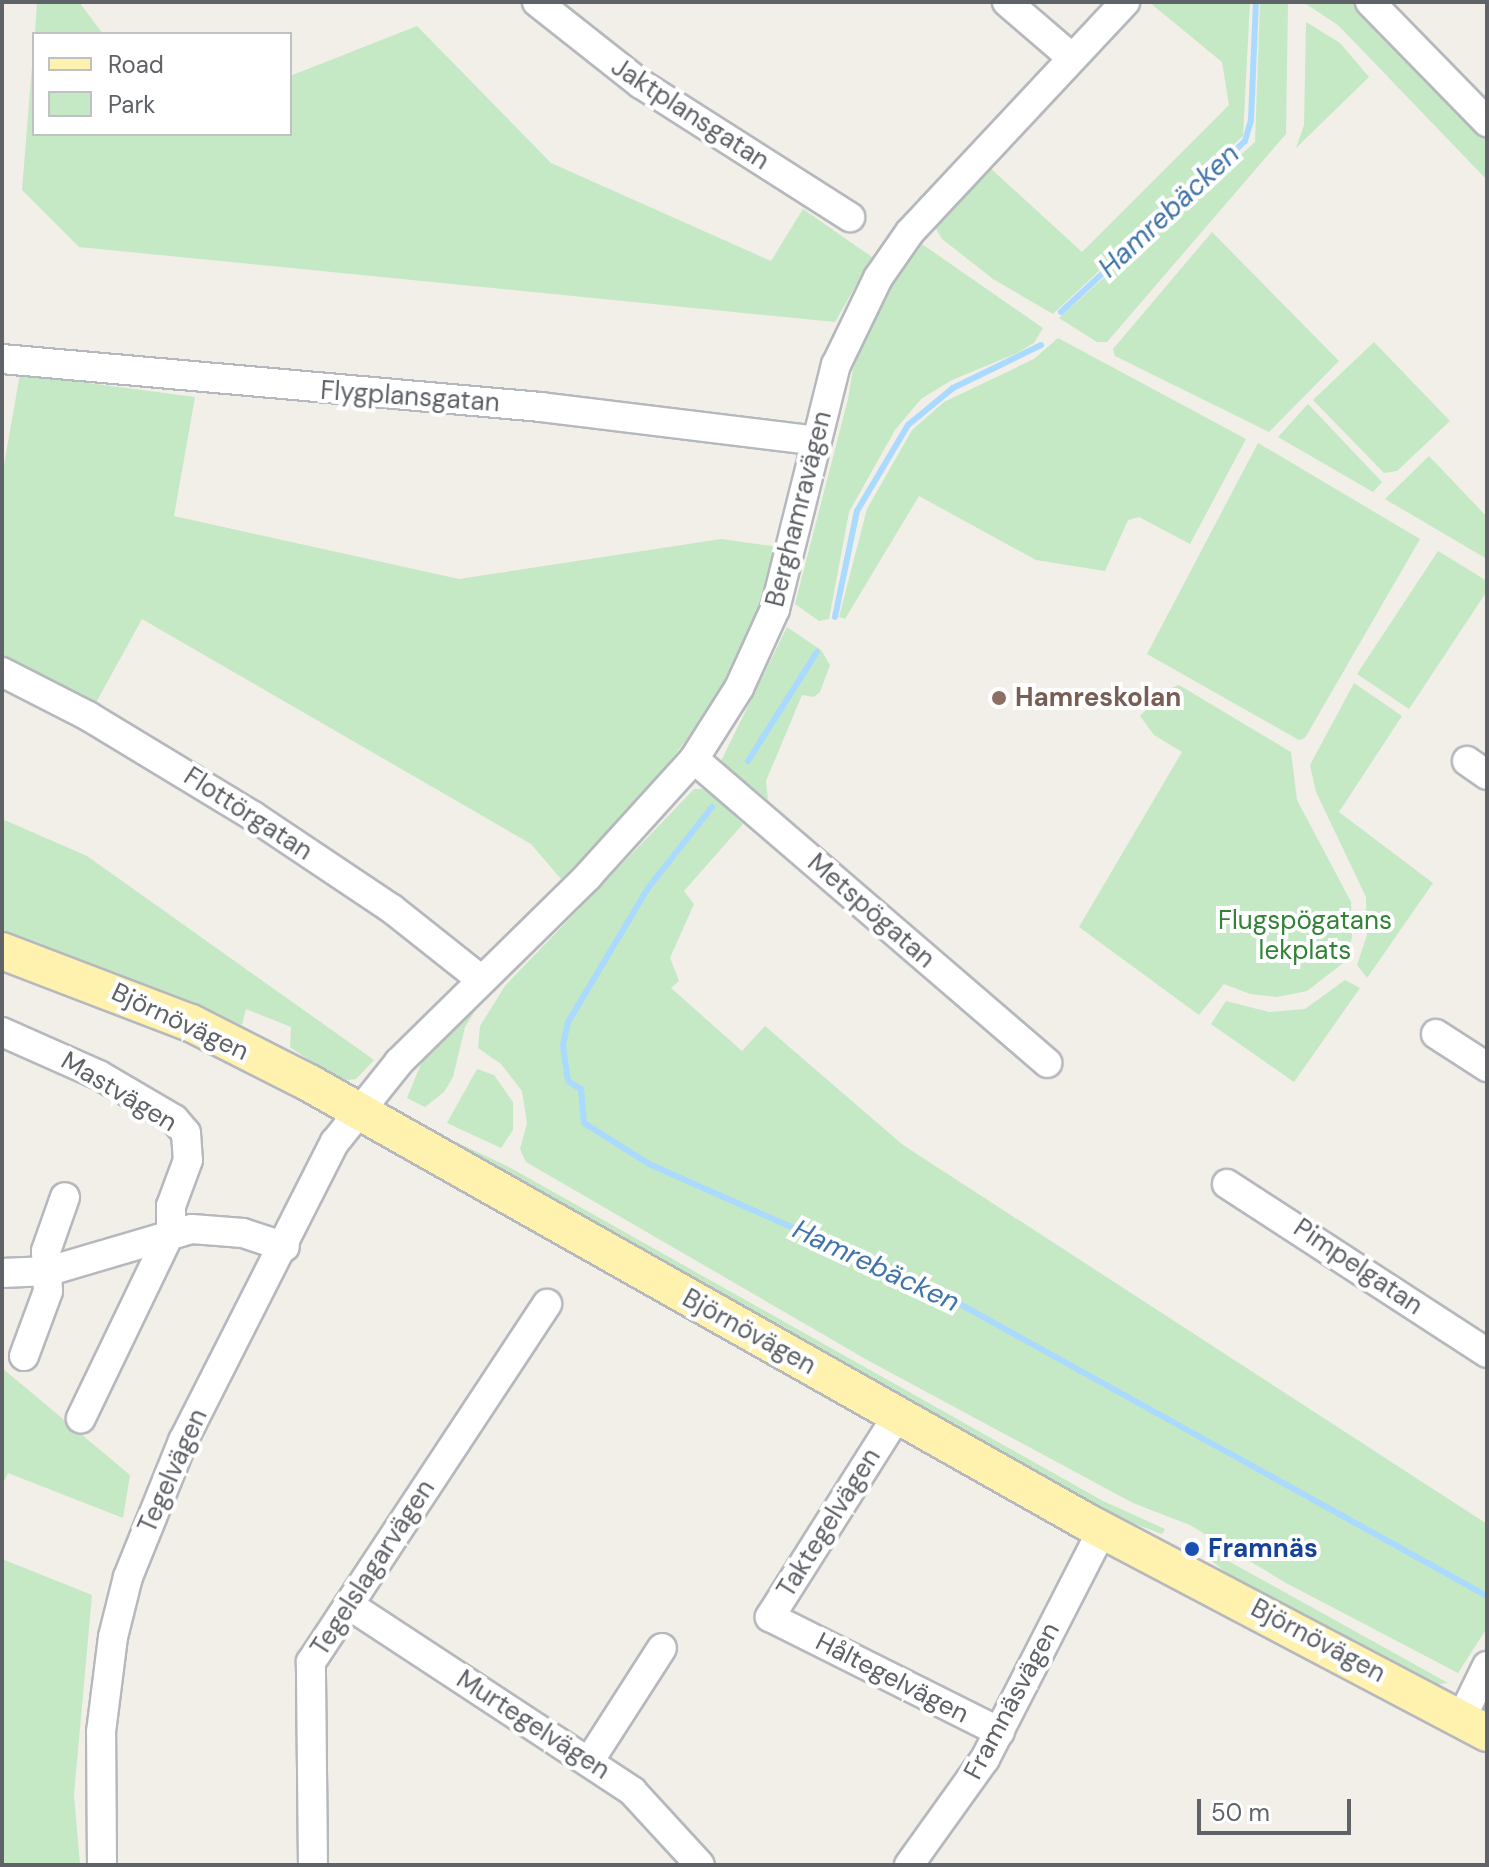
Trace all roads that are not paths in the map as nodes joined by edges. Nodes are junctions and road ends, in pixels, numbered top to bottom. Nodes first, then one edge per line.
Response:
1 (537, 2) edge
2 (1007, 2) edge
3 (1125, 2) edge
4 (1370, 2) edge
5 (1071, 57) junction
6 (1487, 122) edge
7 (850, 217) dead end
8 (2, 359) edge
9 (816, 441) junction
10 (2, 672) edge
11 (694, 759) junction
12 (2, 951) edge
13 (479, 978) junction
14 (2, 1032) edge
15 (1436, 1034) dead end
16 (1047, 1063) dead end
17 (1487, 1067) edge
18 (360, 1111) junction
19 (1227, 1184) dead end
20 (65, 1197) dead end
21 (171, 1231) junction
22 (285, 1247) junction
23 (49, 1271) junction
24 (2, 1273) edge
25 (547, 1304) dead end
26 (1487, 1353) edge
27 (24, 1356) dead end
28 (897, 1416) junction
29 (81, 1418) dead end
30 (1102, 1530) junction
31 (349, 1605) junction
32 (784, 1624) joint
33 (662, 1648) dead end
34 (1487, 1666) edge
35 (1474, 1726) edge
36 (1000, 1732) junction
37 (590, 1760) junction
38 (102, 1865) edge
39 (313, 1865) edge
40 (700, 1865) edge
41 (909, 1865) edge

1 - 7 street, Jaktplansgatan
2 - 5 street
3 - 5 street, Berghamravägen
4 - 6 street
5 - 9 street, Berghamravägen
8 - 9 street, Flygplansgatan
9 - 11 street, Berghamravägen
10 - 13 street, Flottörgatan
11 - 13 street, Berghamravägen
11 - 16 street, Metspögatan
12 - 18 main road, Björnövägen
13 - 18 street, Berghamravägen
14 - 21 street, Mastvägen
15 - 17 street
18 - 22 street, Tegelvägen
18 - 28 main road, Björnövägen
19 - 26 street, Pimpelgatan
20 - 23 street
21 - 22 street
21 - 23 street
21 - 29 street, Mastvägen
22 - 38 street, Tegelvägen
23 - 24 street
23 - 27 street
25 - 31 street, Tegelslagarvägen
28 - 30 main road, Björnövägen
28 - 32 street, Taktegelvägen
30 - 35 main road, Björnövägen
30 - 36 street, Framnäsvägen
31 - 37 street, Murtegelvägen
31 - 39 street, Tegelslagarvägen
32 - 36 street, Håltegelvägen
33 - 37 street
34 - 35 street
36 - 41 street, Framnäsvägen
37 - 40 street, Murtegelvägen

